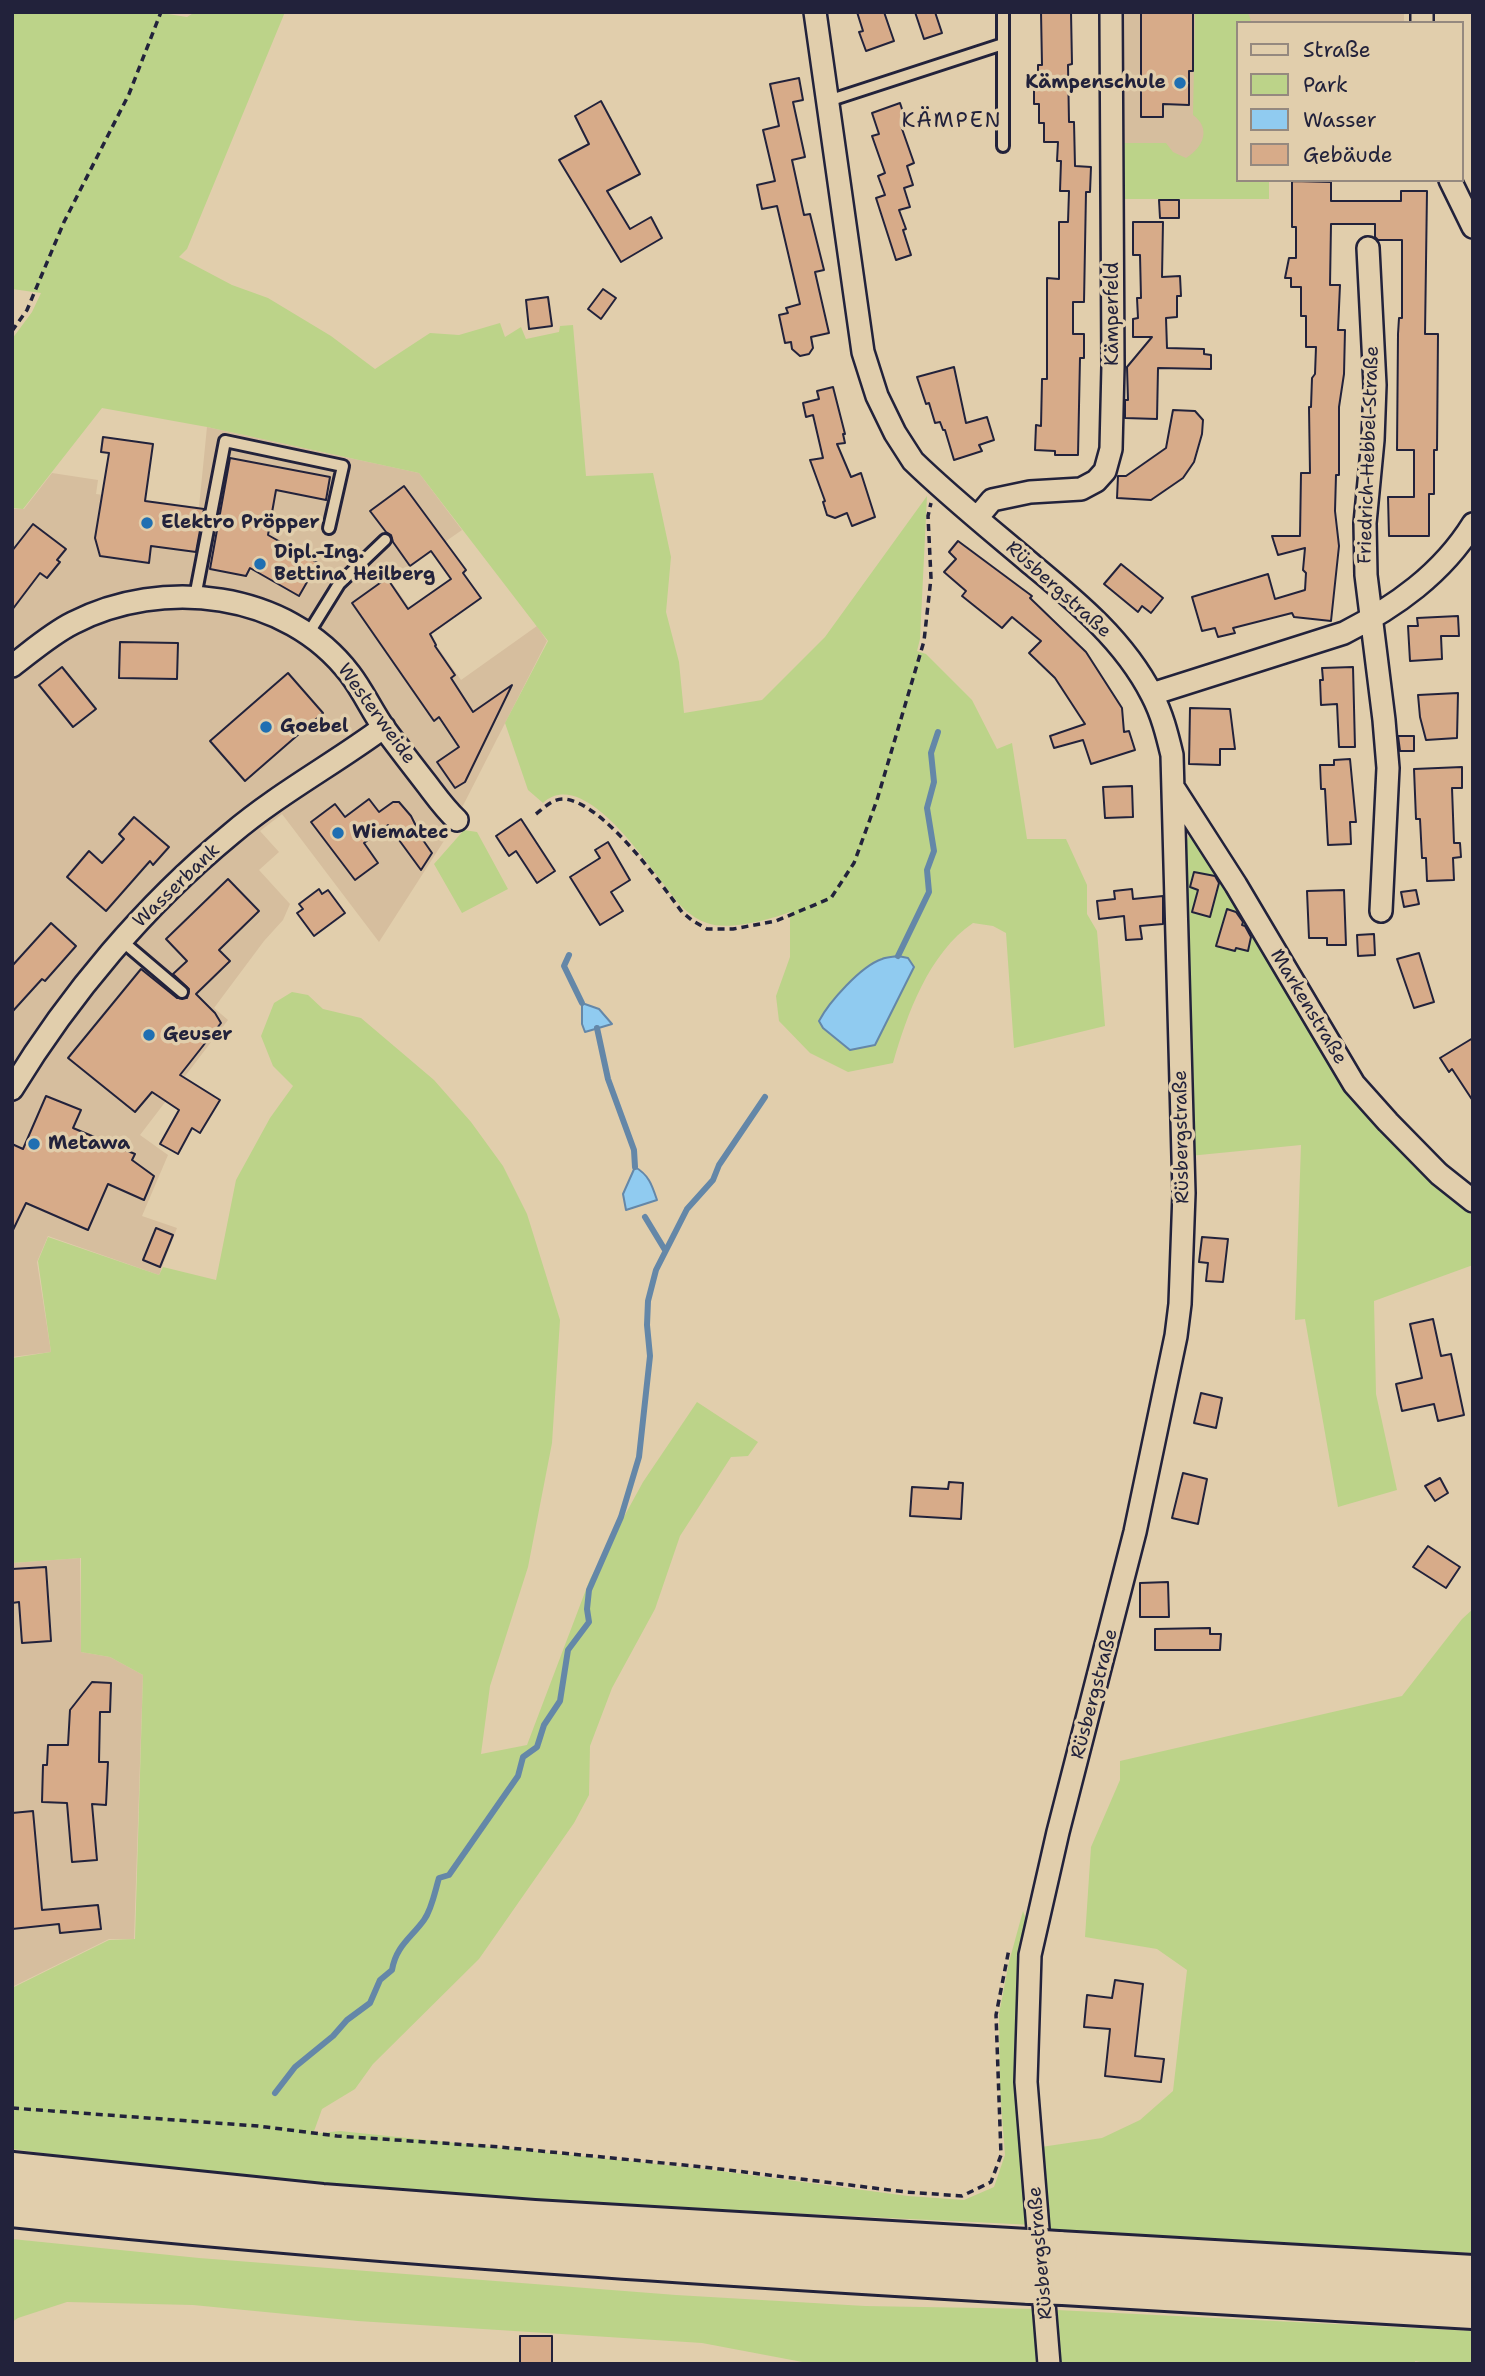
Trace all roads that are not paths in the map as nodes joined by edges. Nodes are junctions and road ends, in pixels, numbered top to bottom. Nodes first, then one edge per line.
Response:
1 (815, 12) edge
2 (1003, 12) edge
3 (1111, 12) edge
4 (1003, 44) junction
5 (828, 101) junction
6 (1003, 146) dead end
7 (1451, 182) edge
8 (1473, 227) edge
9 (1368, 248) dead end
10 (977, 518) junction
11 (1473, 524) edge
12 (329, 528) dead end
13 (384, 540) dead end
14 (195, 597) junction
15 (1370, 619) junction
16 (308, 634) junction
17 (12, 666) edge
18 (1152, 694) junction
19 (384, 727) junction
20 (1174, 788) junction
21 (457, 820) dead end
22 (1381, 911) dead end
23 (122, 942) junction
24 (182, 992) dead end
25 (12, 1089) edge
26 (1473, 1201) edge
27 (12, 2172) edge
28 (12, 2207) edge
29 (1045, 2267) junction
30 (1473, 2275) edge
31 (1473, 2309) edge
32 (1049, 2364) edge

1 - 5 street, Rüsbergstraße
2 - 4 lane
3 - 10 street, Kämperfeld
4 - 5 lane
4 - 6 lane
5 - 10 street, Rüsbergstraße
7 - 8 street
9 - 15 street, Friedrich-Hebbel-Straße
10 - 18 street, Rüsbergstraße
11 - 15 street
12 - 14 lane
13 - 16 lane
14 - 16 street, Westerweide
14 - 17 street, Westerweide
15 - 18 street
15 - 22 street, Friedrich-Hebbel-Straße
16 - 19 street, Westerweide
18 - 20 street, Rüsbergstraße
19 - 21 street, Westerweide
19 - 23 street, Wasserbank
20 - 26 street, Markenstraße
20 - 32 street, Rüsbergstraße
23 - 24 lane
23 - 25 street, Wasserbank
27 - 29 highway
28 - 29 highway
29 - 30 highway
29 - 31 highway

